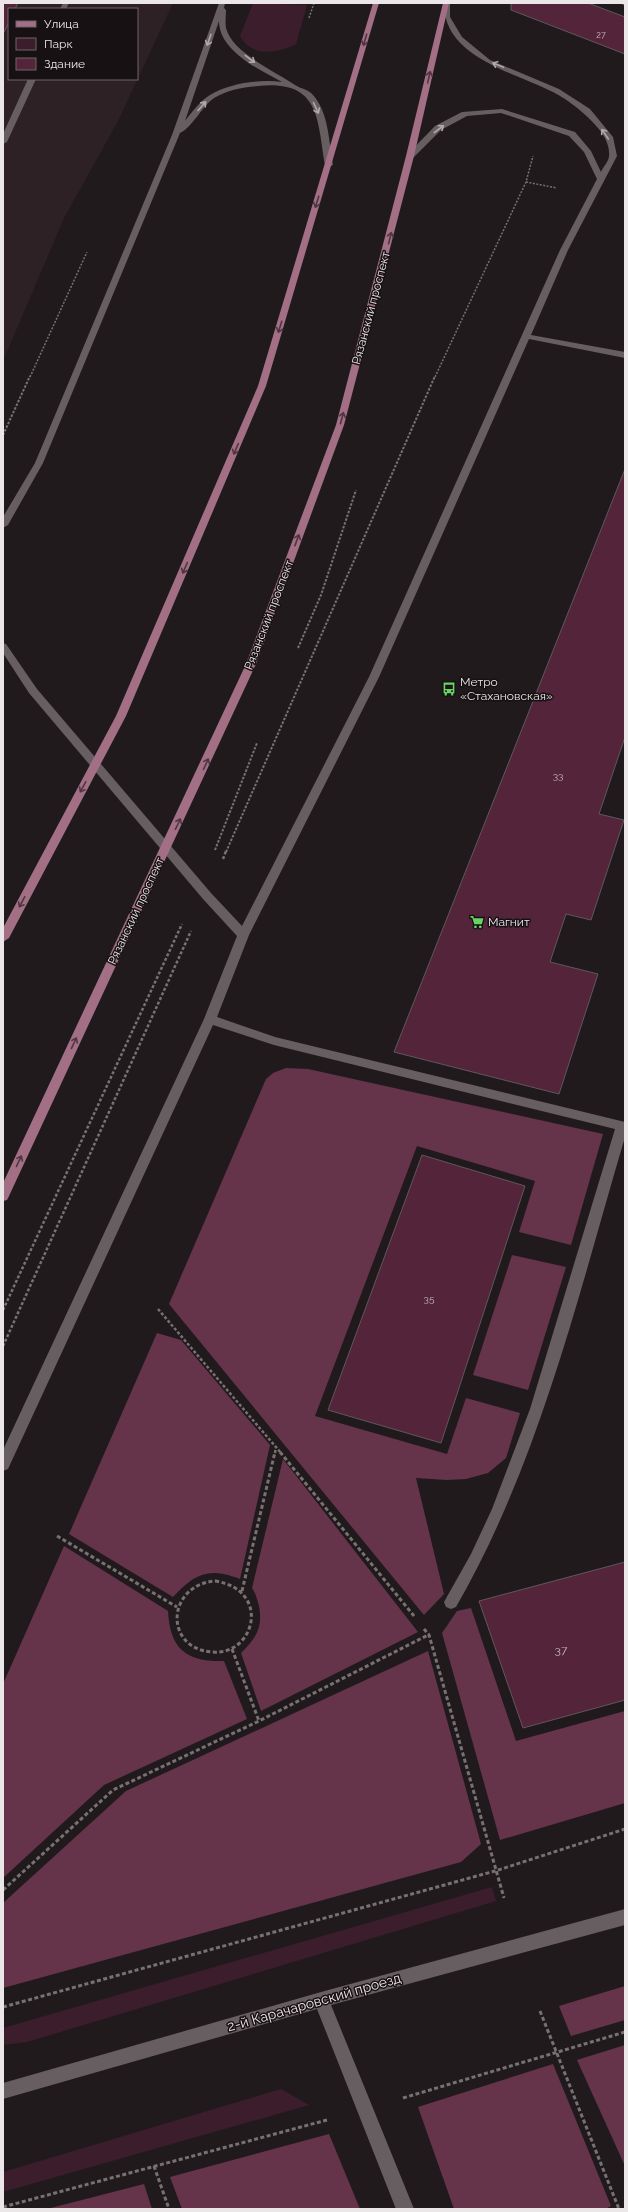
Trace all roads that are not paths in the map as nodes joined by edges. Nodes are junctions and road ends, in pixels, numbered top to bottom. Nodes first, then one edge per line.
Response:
1 (223, 3) edge
2 (376, 3) edge
3 (447, 3) edge
4 (32, 80) edge
5 (296, 88) junction
6 (176, 135) junction
7 (3, 142) edge
8 (410, 156) junction
9 (329, 165) junction
10 (600, 180) junction
11 (525, 336) junction
12 (625, 355) edge
13 (3, 525) edge
14 (3, 646) edge
15 (243, 935) junction
16 (3, 938) edge
17 (210, 1019) junction
18 (624, 1127) edge
19 (3, 1196) edge
20 (3, 1465) edge
21 (451, 1602) dead end
22 (625, 1916) edge
23 (321, 2000) junction
24 (3, 2091) edge
25 (405, 2209) edge

1 -> 5 street
1 -> 6 street
2 -> 9 main road
8 -> 3 main road, Рязанский проспект
10 -> 3 street
4 - 7 street
6 -> 5 street
5 -> 9 street
6 - 13 street
8 -> 10 street
19 -> 8 main road, Рязанский проспект
9 -> 16 main road
10 - 11 street
11 - 12 street
11 - 15 street
14 - 15 street
15 - 17 street
17 - 18 street
17 - 20 street
18 - 21 street
22 - 23 street, 2-й Карачаровский проезд
23 - 24 street, 2-й Карачаровский проезд
23 - 25 street

